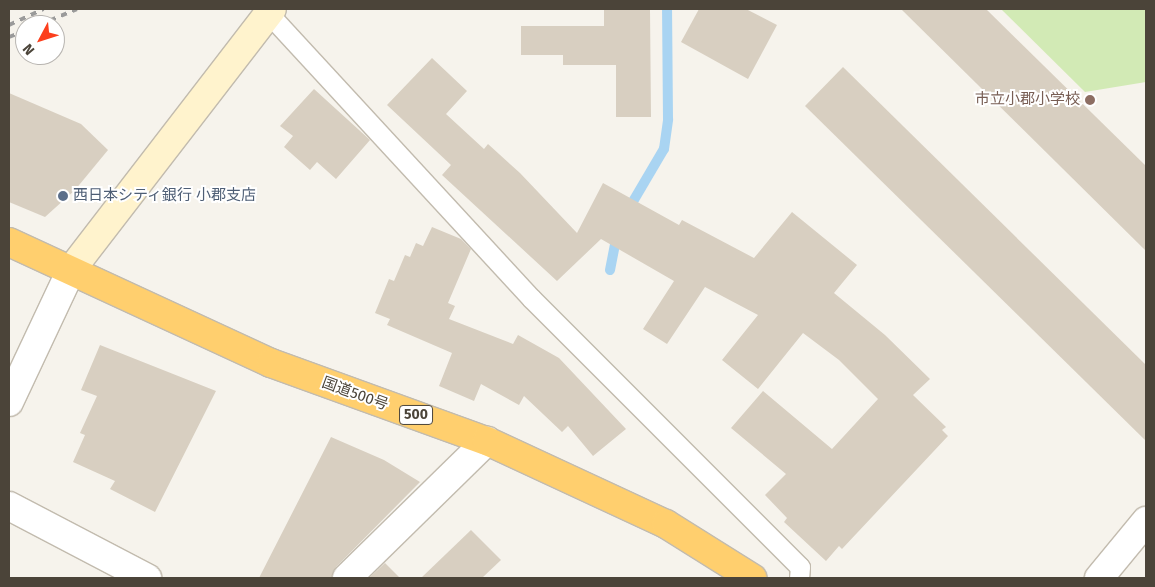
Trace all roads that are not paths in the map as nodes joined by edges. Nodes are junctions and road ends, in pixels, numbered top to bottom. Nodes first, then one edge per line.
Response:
1 (268, 10) edge
2 (9, 242) edge
3 (71, 270) junction
4 (9, 402) edge
5 (487, 441) junction
6 (9, 506) edge
7 (1146, 521) edge
8 (147, 578) edge
9 (347, 578) edge
10 (752, 578) edge
11 (799, 578) edge
12 (1099, 578) edge

1 - 3 street
1 - 11 lane
2 - 3 highway, 国道500号 / 500
3 - 4 street
3 - 5 highway, 国道500号 / 500
5 - 9 street
5 - 10 highway, 国道500号 / 500
6 - 8 street
7 - 12 street

